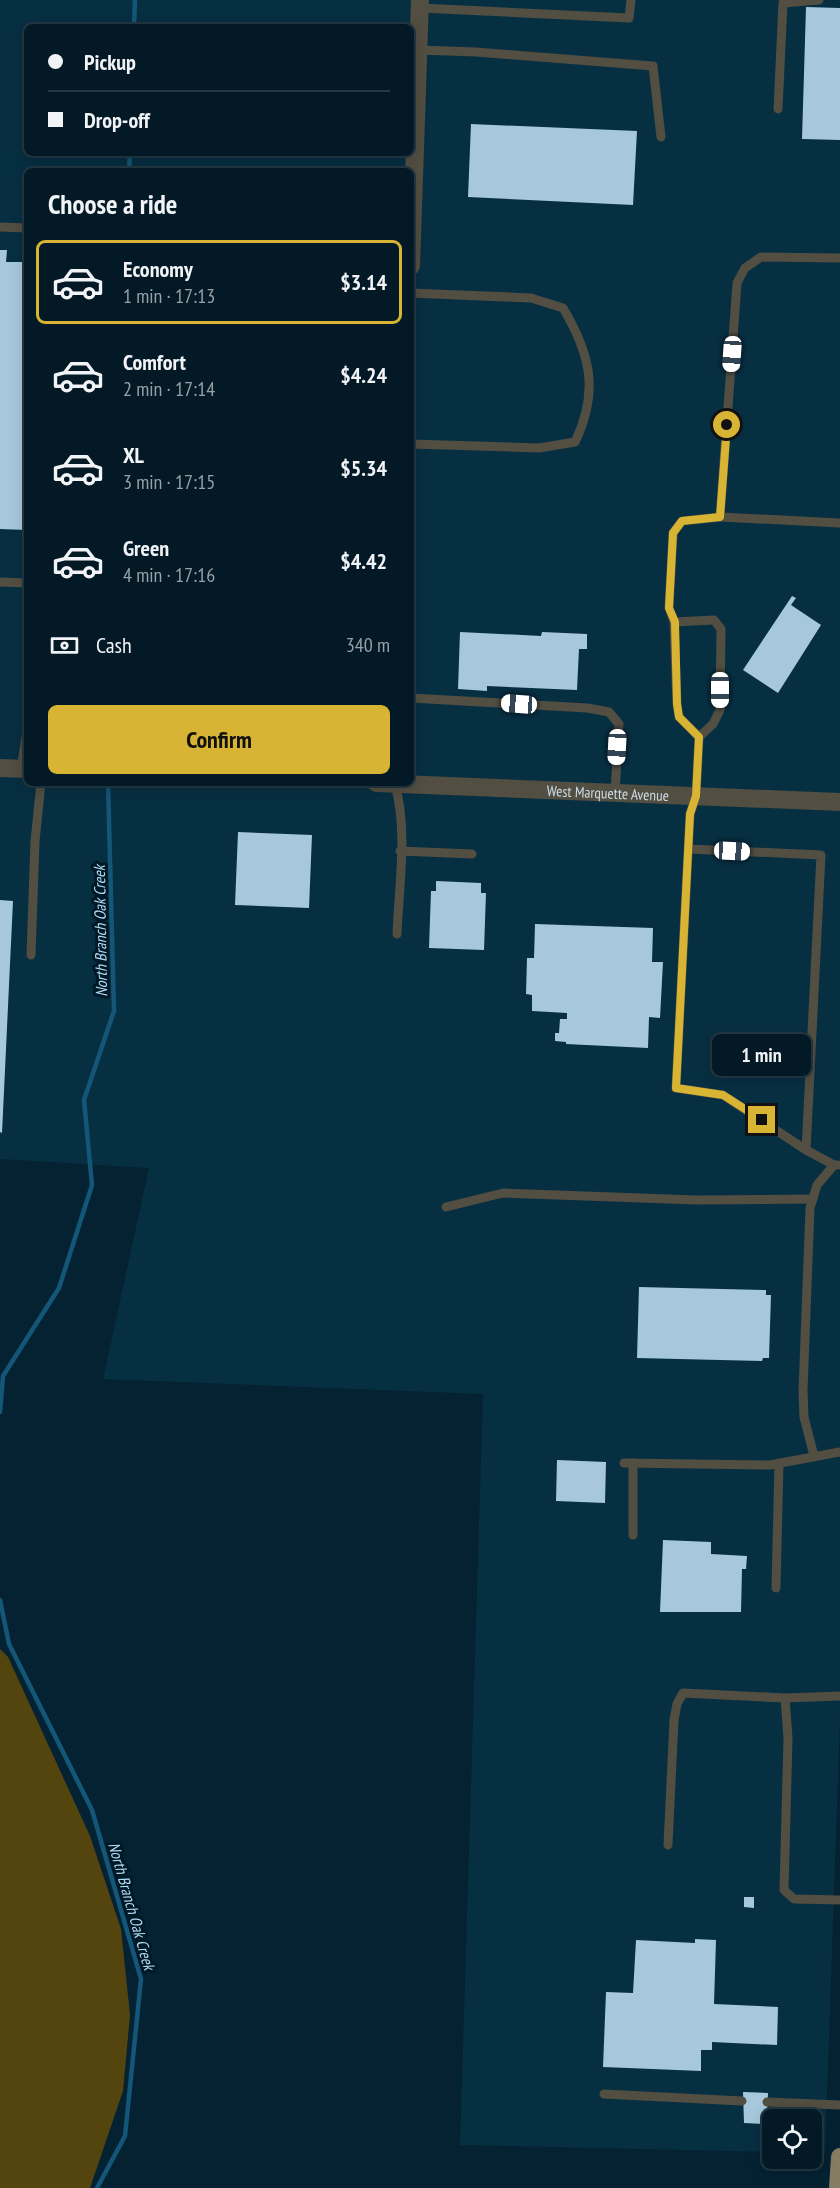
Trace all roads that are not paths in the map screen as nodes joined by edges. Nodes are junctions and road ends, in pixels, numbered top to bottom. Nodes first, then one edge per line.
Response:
1 (631, 0) edge
2 (819, 0) edge
3 (420, 4) edge
4 (419, 50) junction
5 (778, 110) dead end
6 (414, 131) edge
7 (661, 137) dead end
8 (0, 227) edge
9 (24, 228) edge
10 (840, 258) edge
11 (414, 293) edge
12 (414, 444) edge
13 (720, 517) junction
14 (840, 523) edge
15 (0, 582) edge
16 (24, 583) edge
17 (675, 622) junction
18 (414, 698) edge
19 (699, 737) junction
20 (0, 768) edge
21 (24, 769) edge
22 (414, 784) edge
23 (41, 786) edge
24 (396, 786) edge
25 (615, 793) junction
26 (696, 796) junction
27 (840, 802) edge
28 (689, 849) junction
29 (400, 851) junction
30 (472, 854) dead end
31 (397, 934) dead end
32 (31, 955) dead end
33 (806, 1150) junction
34 (837, 1165) edge
35 (813, 1199) junction
36 (446, 1207) dead end
37 (840, 1452) edge
38 (814, 1456) junction
39 (779, 1463) junction
40 (633, 1535) dead end
41 (776, 1588) dead end
42 (840, 1696) edge
43 (785, 1698) junction
44 (668, 1845) dead end
45 (840, 1900) edge
46 (604, 2094) dead end
47 (742, 2101) dead end
48 (767, 2102) dead end
49 (840, 2105) edge
50 (840, 2157) edge
51 (838, 2188) edge

1 - 3 lane
2 - 5 lane
3 - 4 street
4 - 6 street
4 - 7 lane
8 - 9 lane
10 - 13 lane
11 - 12 lane
13 - 14 lane
13 - 17 lane
15 - 16 lane
17 - 19 lane
17 - 19 lane
18 - 25 lane
19 - 26 lane
20 - 21 street
22 - 25 street, West Marquette Avenue
23 - 32 lane
24 - 29 lane
25 - 26 street, West Marquette Avenue
26 - 27 street, West Marquette Avenue
26 - 28 lane
28 - 33 lane
28 - 33 lane
29 - 30 lane
29 - 31 lane
33 - 34 lane
34 - 35 lane
35 - 36 lane
35 - 38 lane
37 - 38 lane
38 - 39 lane
39 - 40 lane
39 - 41 lane
42 - 43 lane
43 - 44 lane
43 - 45 lane
46 - 47 lane
48 - 49 lane
50 - 51 main road

